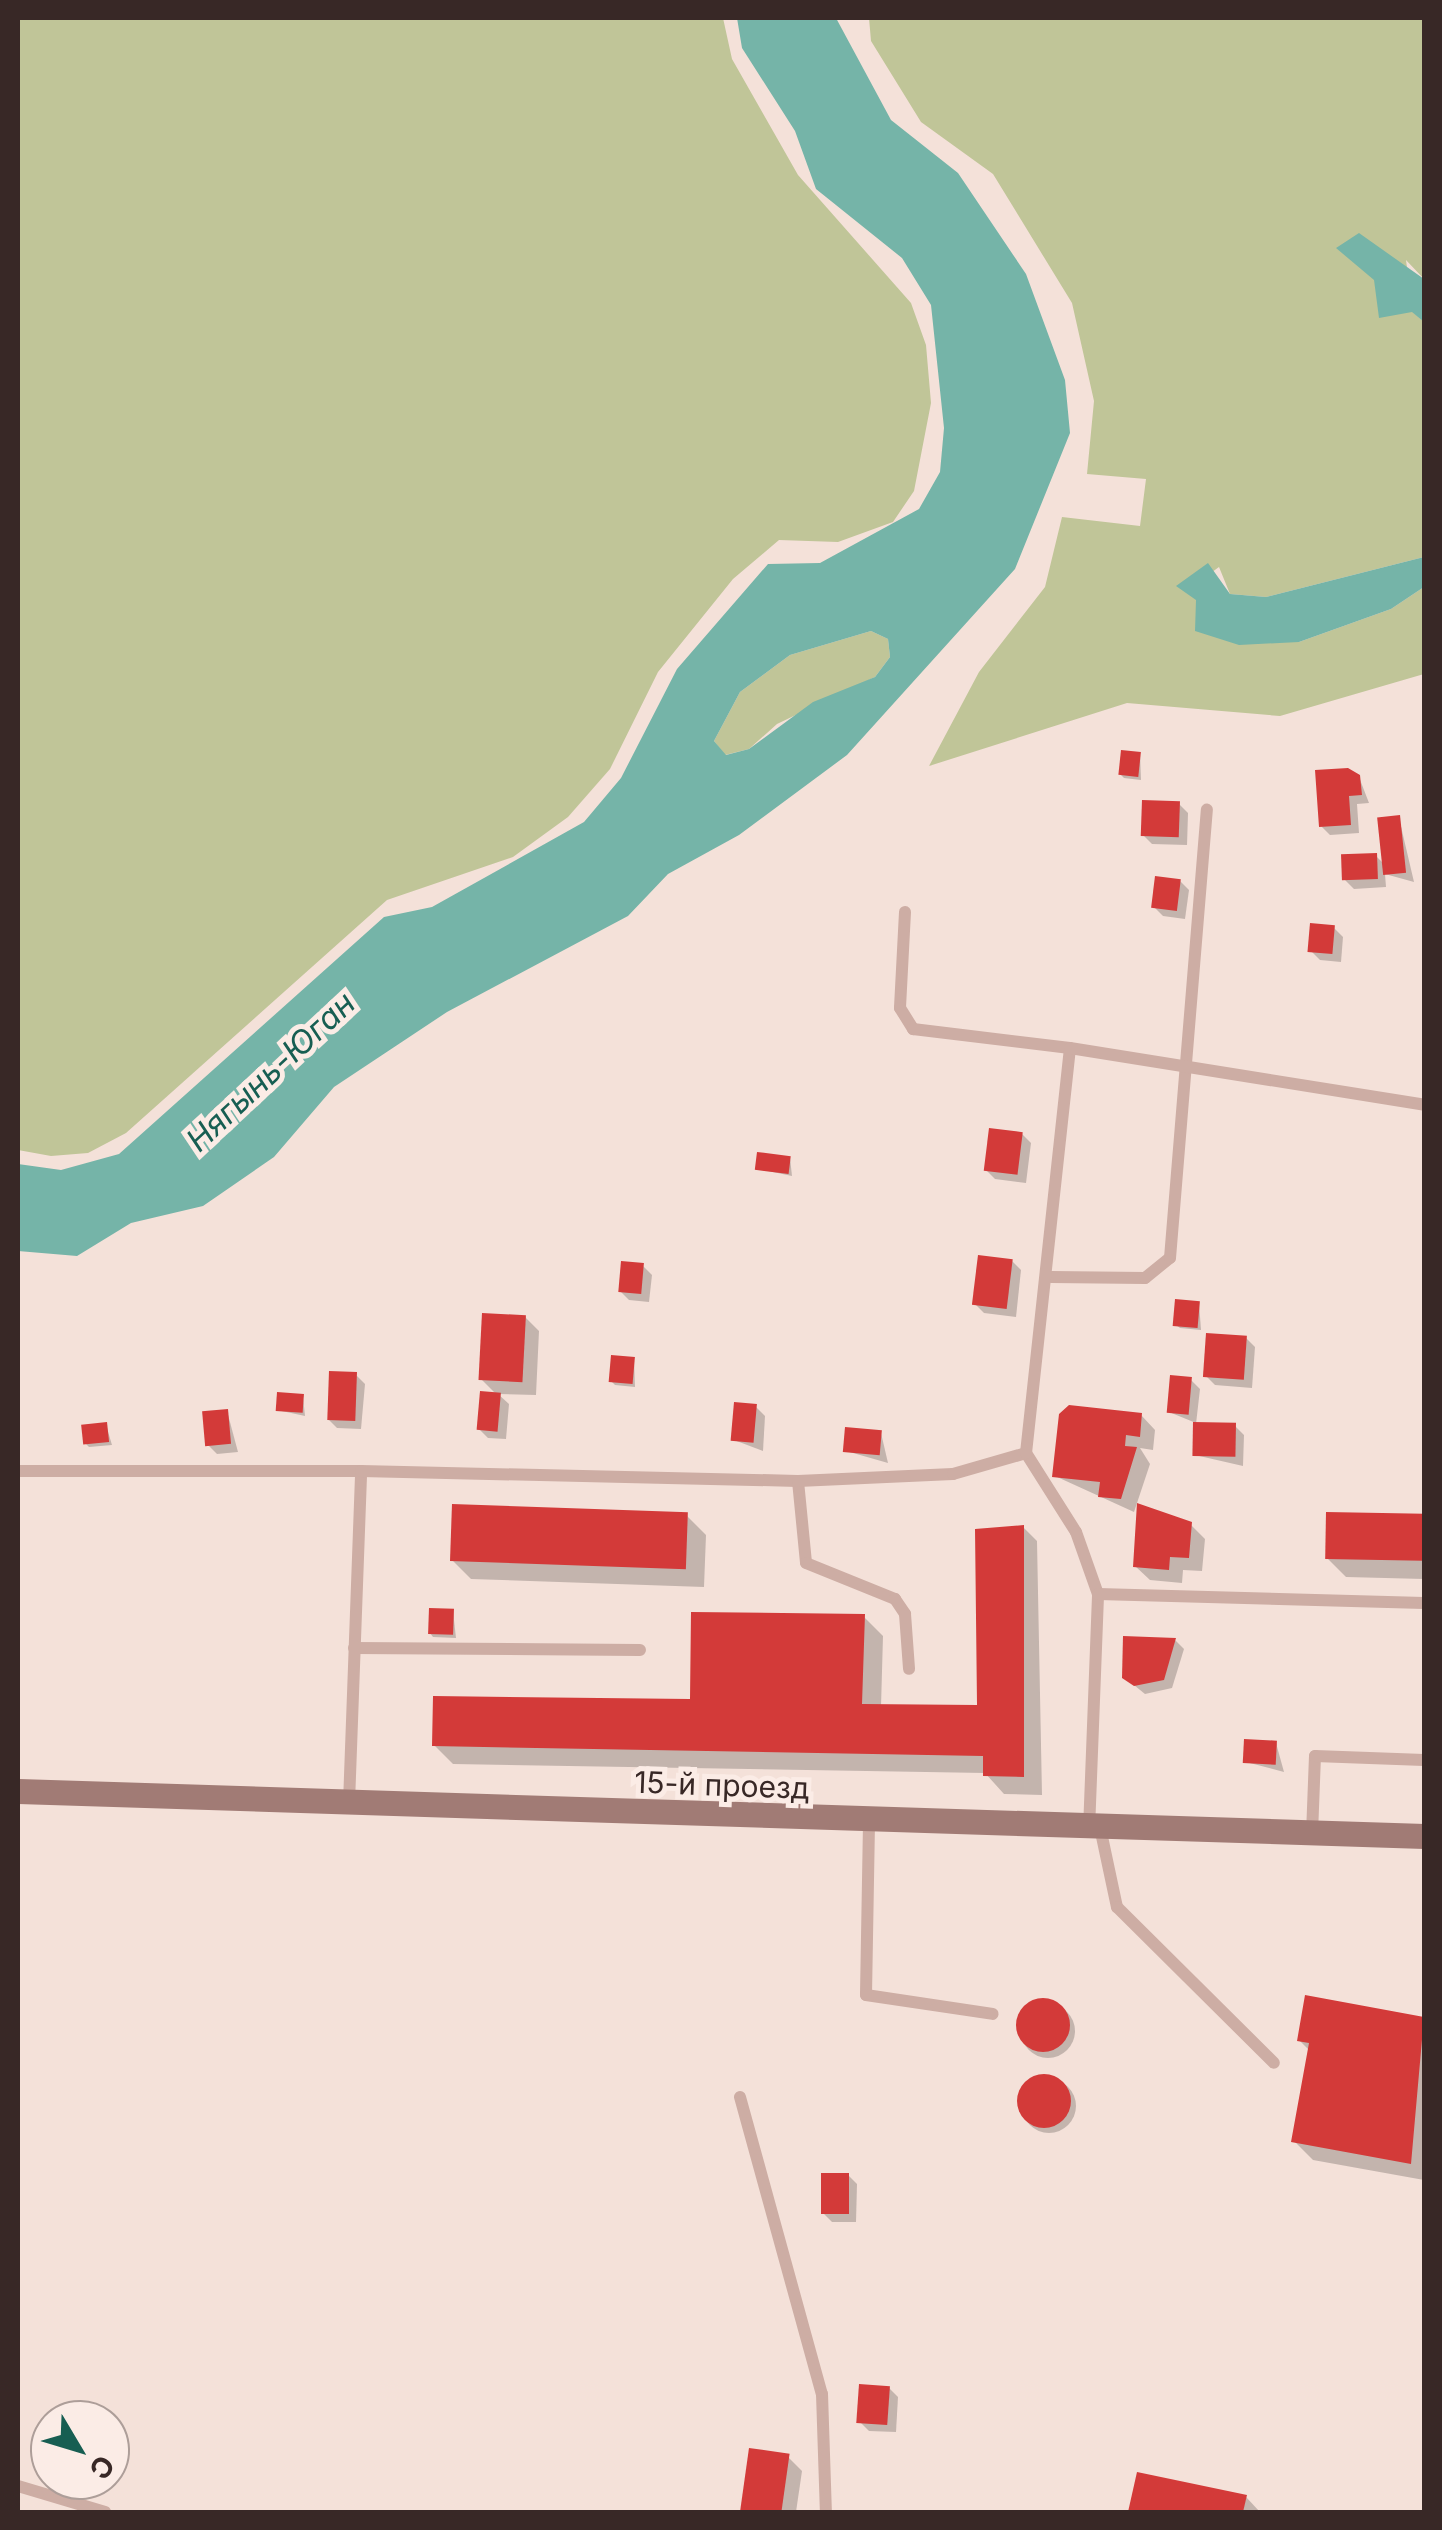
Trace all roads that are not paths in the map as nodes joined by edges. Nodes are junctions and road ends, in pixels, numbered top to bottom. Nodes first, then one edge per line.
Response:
1 (1208, 810) dead end
2 (904, 912) dead end
3 (1070, 1048) junction
4 (1183, 1070) junction
5 (1424, 1106) edge
6 (1050, 1277) junction
7 (1026, 1452) junction
8 (18, 1470) edge
9 (361, 1471) junction
10 (798, 1482) junction
11 (1098, 1594) junction
12 (1424, 1603) edge
13 (354, 1648) junction
14 (640, 1650) dead end
15 (909, 1669) dead end
16 (1424, 1760) edge
17 (18, 1792) edge
18 (349, 1803) junction
19 (869, 1823) junction
20 (1095, 1832) junction
21 (1312, 1834) junction
22 (1424, 1836) edge
23 (994, 2014) dead end
24 (1274, 2063) dead end
25 (740, 2097) dead end
26 (18, 2486) edge
27 (105, 2512) edge
28 (826, 2512) edge

1 - 4 lane
2 - 3 lane
3 - 4 lane
3 - 6 lane
4 - 5 lane
4 - 6 lane
6 - 7 lane
7 - 10 lane
7 - 11 lane
8 - 9 lane
9 - 10 lane
9 - 13 lane
10 - 15 lane
11 - 12 lane
11 - 20 lane
13 - 14 lane
13 - 18 lane
16 - 21 lane
17 - 18 main road, 15-й проезд
18 - 19 main road, 15-й проезд
19 - 20 main road, 15-й проезд
19 - 23 lane
20 - 21 main road, 15-й проезд
20 - 24 lane
21 - 22 main road, 15-й проезд
25 - 28 lane
26 - 27 lane

